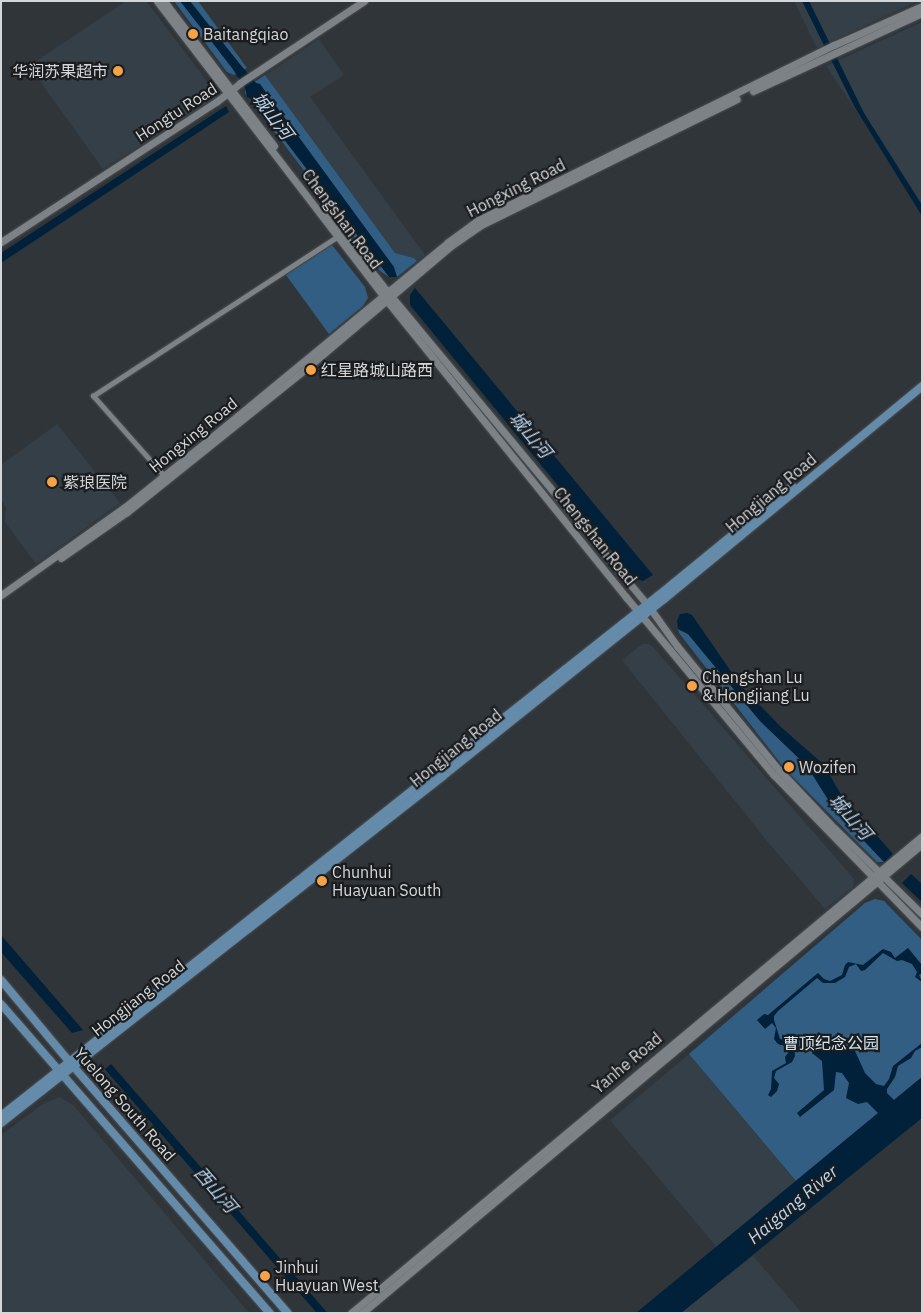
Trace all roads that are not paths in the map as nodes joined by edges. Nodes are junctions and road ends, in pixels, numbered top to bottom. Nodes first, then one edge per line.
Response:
1 (157, 1) edge
2 (164, 1) edge
3 (364, 1) edge
4 (922, 6) edge
5 (922, 13) edge
6 (835, 48) junction
7 (230, 92) junction
8 (338, 236) junction
9 (1, 242) edge
10 (387, 296) junction
11 (922, 380) edge
12 (922, 386) edge
13 (164, 476) junction
14 (1, 595) edge
15 (1, 600) edge
16 (649, 607) junction
17 (641, 613) junction
18 (922, 836) edge
19 (922, 844) edge
20 (877, 876) junction
21 (922, 914) edge
22 (922, 927) edge
23 (1, 980) edge
24 (1, 1004) edge
25 (71, 1064) junction
26 (60, 1073) junction
27 (1, 1116) edge
28 (1, 1123) edge
29 (270, 1313) edge
30 (288, 1313) edge
31 (351, 1313) edge
32 (362, 1313) edge

1 - 7 main road, Chengshan Road
2 - 7 main road, Chengshan Road
3 - 7 main road, Hongtu Road
4 - 6 main road, Hongxing Road
5 - 6 main road, Hongxing Road
6 - 10 main road, Hongxing Road
7 - 8 main road, Chengshan Road
7 - 9 main road, Hongtu Road
7 - 10 main road, Chengshan Road
8 - 10 main road, Chengshan Road
8 - 13 street
10 - 13 main road, Hongxing Road
10 - 15 main road, Hongxing Road
10 - 16 main road, Chengshan Road
10 - 17 main road, Chengshan Road
11 - 16 main road, Hongjiang Road
12 - 16 main road, Hongjiang Road
13 - 14 main road, Hongxing Road
16 - 17 main road, Hongjiang Road
16 - 20 main road, Chengshan Road
17 - 20 main road, Chengshan Road
17 - 25 main road, Hongjiang Road
18 - 20 main road, Yanhe Road
19 - 20 main road, Yanhe Road
20 - 21 main road, Chengshan Road
20 - 22 main road, Chengshan Road
20 - 31 main road, Yanhe Road
20 - 32 main road, Yanhe Road
23 - 25 main road, Yuelong South Road
24 - 26 main road, Yuelong South Road
25 - 26 main road, Hongjiang Road
25 - 30 main road, Yuelong South Road
26 - 27 main road, Hongjiang Road
26 - 28 main road, Hongjiang Road
26 - 29 main road, Yuelong South Road

